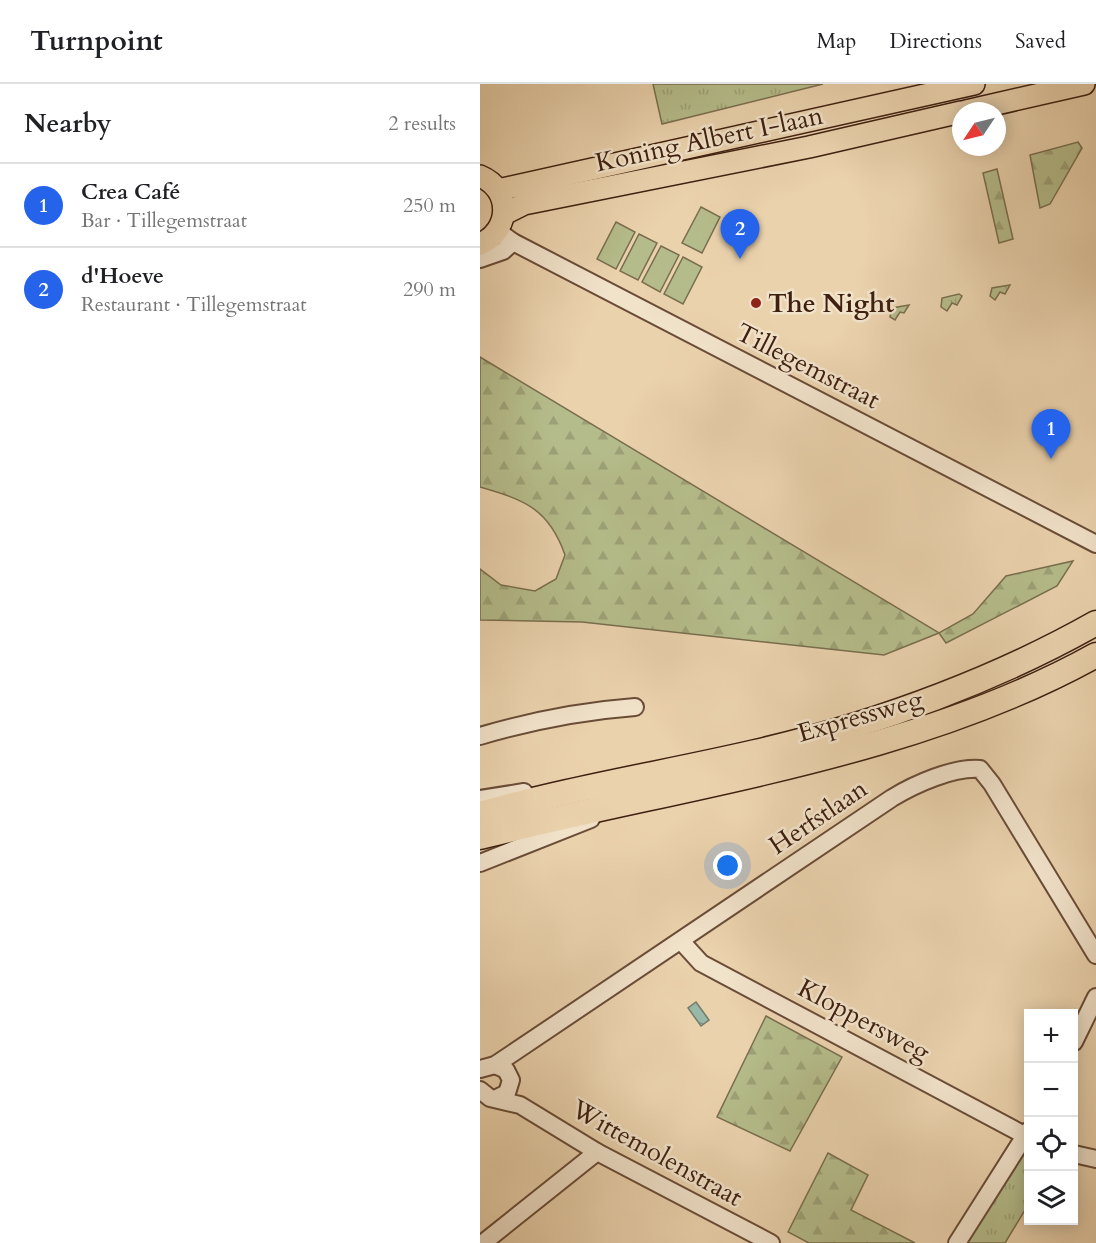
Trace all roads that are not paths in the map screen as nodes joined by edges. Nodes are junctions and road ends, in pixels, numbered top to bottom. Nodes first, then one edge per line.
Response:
1 (974, 84) edge
2 (1084, 84) edge
3 (1005, 102) edge
4 (952, 114) edge
5 (480, 176) edge
6 (498, 190) junction
7 (505, 229) junction
8 (480, 244) edge
9 (480, 259) edge
10 (1096, 544) edge
11 (1096, 623) edge
12 (1096, 655) edge
13 (635, 707) dead end
14 (480, 736) edge
15 (644, 776) junction
16 (480, 799) edge
17 (629, 802) junction
18 (480, 814) edge
19 (480, 837) edge
20 (480, 862) edge
21 (681, 941) junction
22 (1096, 955) edge
23 (1096, 997) edge
24 (1078, 1034) edge
25 (513, 1053) junction
26 (484, 1069) edge
27 (510, 1080) junction
28 (480, 1091) edge
29 (497, 1098) junction
30 (520, 1105) junction
31 (1024, 1132) edge
32 (1024, 1139) edge
33 (597, 1152) junction
34 (1078, 1155) edge
35 (1096, 1159) edge
36 (490, 1241) edge
37 (771, 1243) edge
38 (957, 1243) edge

1 - 6 main road, Koning Albert I-laan
2 - 3 main road
4 - 7 main road, Koning Albert I-laan
5 - 6 main road
6 - 7 main road
7 - 8 main road, Koning Albert I-laan
7 - 9 street, Koning Albert I-laan
7 - 10 street, Tillegemstraat
11 - 15 highway, Expressweg
12 - 17 highway, Expressweg
13 - 14 street
15 - 16 street, Expressweg
15 - 18 highway, Expressweg
17 - 19 highway, Expressweg
17 - 20 street, Expressweg
21 - 22 street, Herfstlaan
21 - 25 street, Herfstlaan
21 - 31 street, Kloppersweg
23 - 24 street
25 - 26 street, Herfstlaan
25 - 27 street
26 - 27 street
27 - 29 street
27 - 30 street
28 - 29 street, Wittemolenstraat
29 - 30 street, Wittemolenstraat
30 - 33 street, Wittemolenstraat
32 - 38 street
33 - 36 street
33 - 37 street, Wittemolenstraat
34 - 35 street

